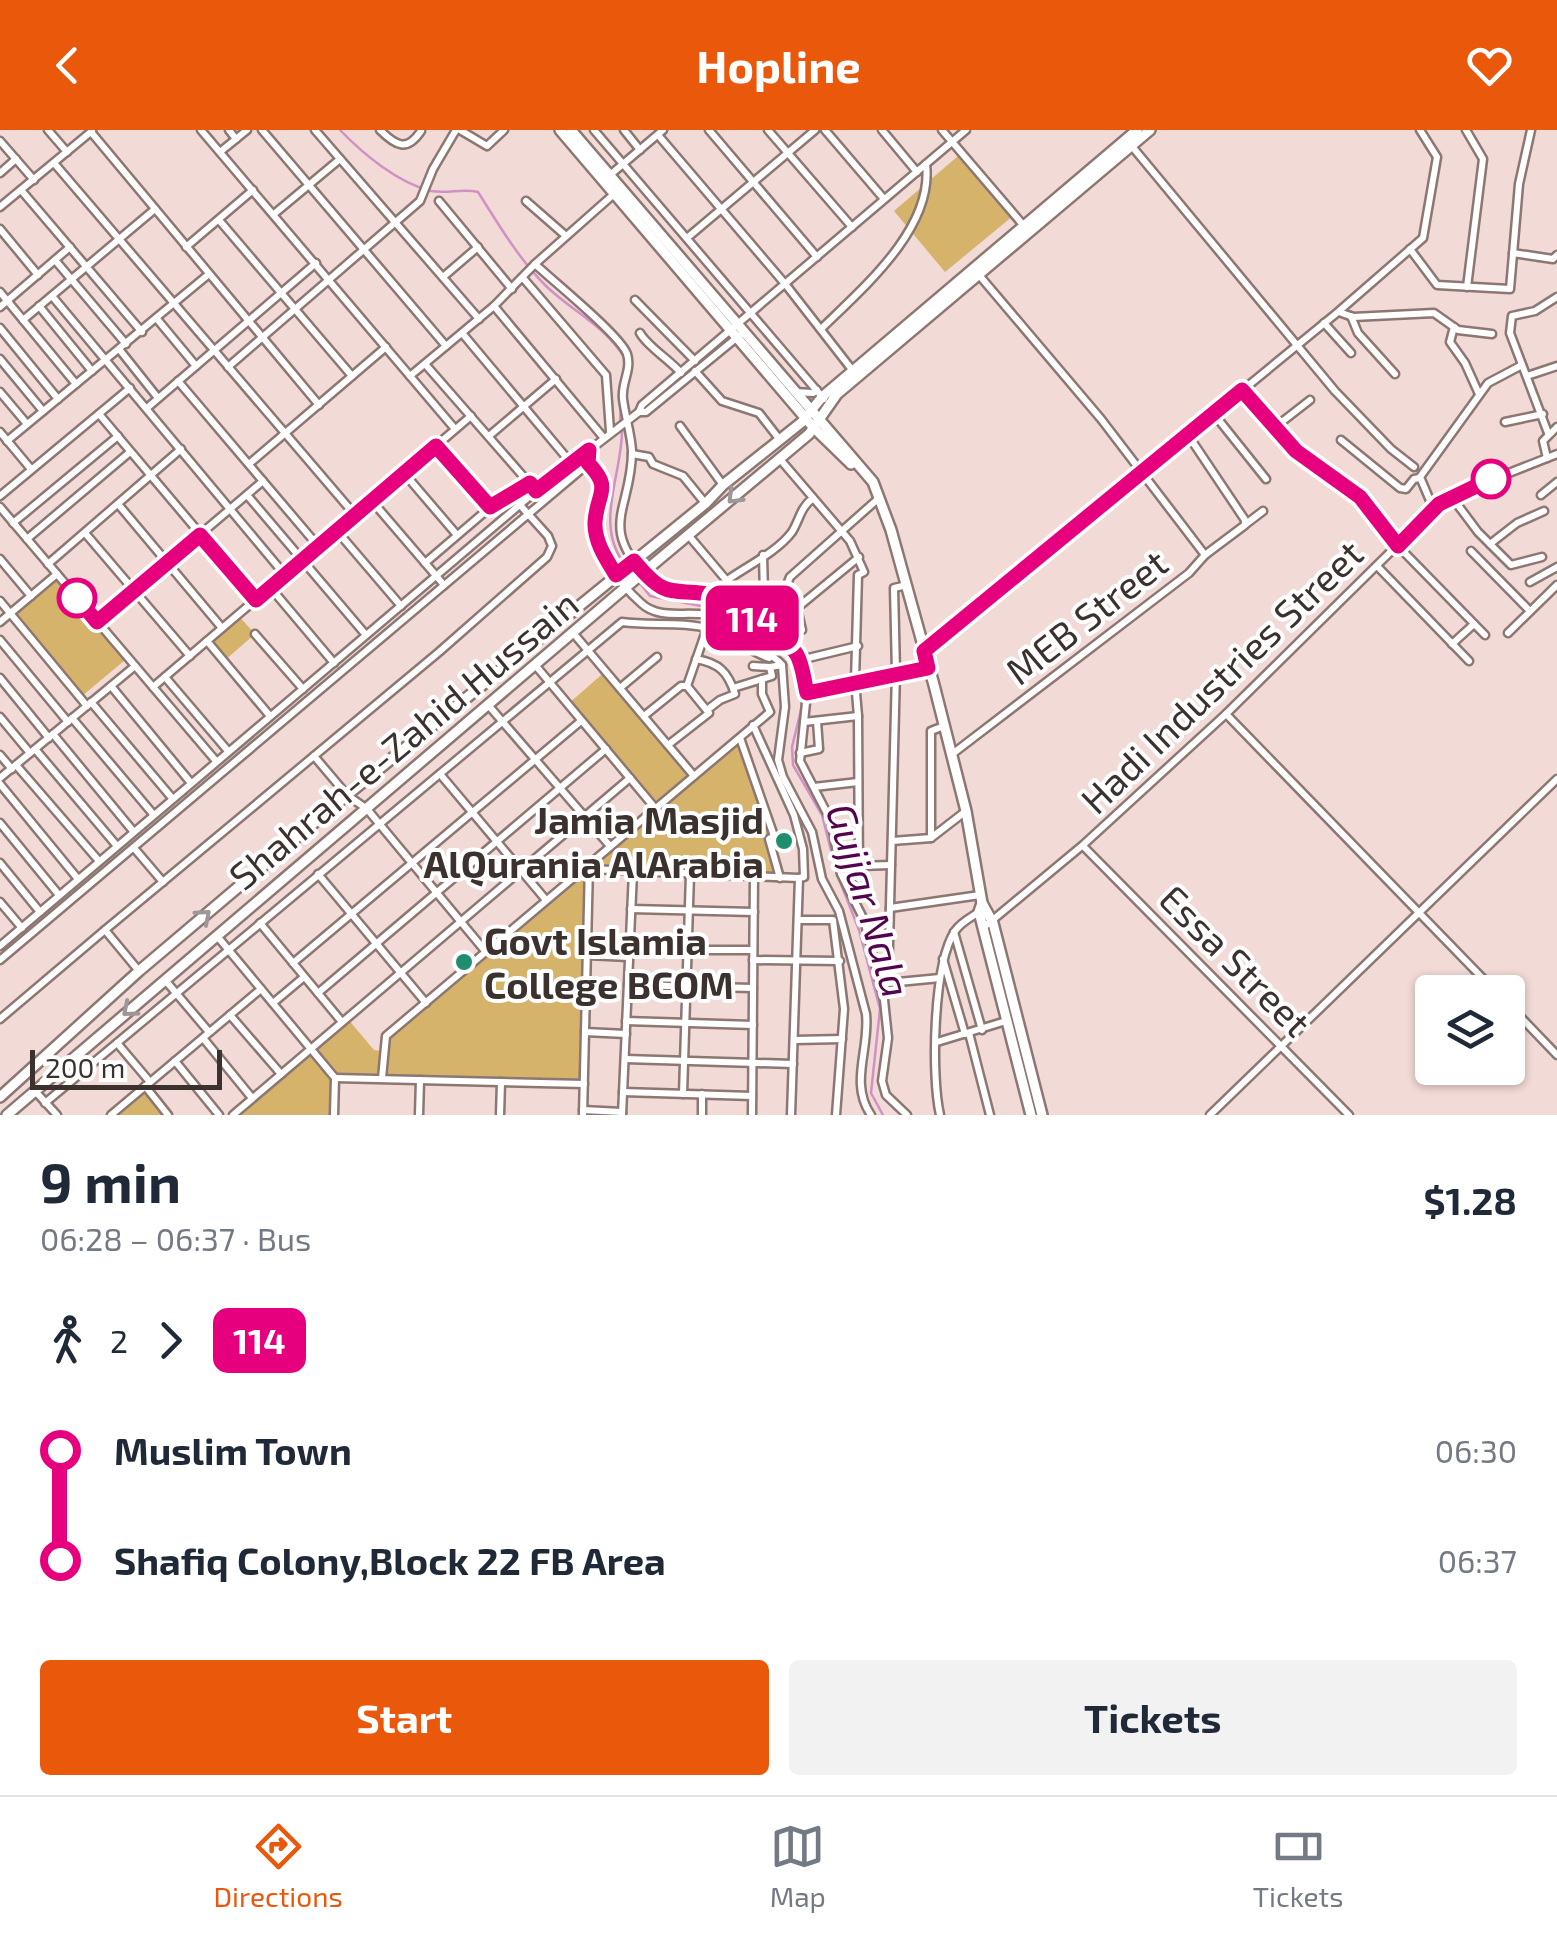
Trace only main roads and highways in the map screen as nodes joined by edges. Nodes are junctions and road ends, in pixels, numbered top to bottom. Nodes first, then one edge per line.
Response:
1 (560, 130) edge
2 (571, 130) edge
3 (1137, 130) edge
4 (1150, 130) edge
5 (1129, 142) junction
6 (738, 332) junction
7 (822, 397) junction
8 (809, 415) junction
9 (817, 424) junction
10 (396, 754) junction
11 (412, 772) junction
12 (988, 925) junction
13 (0, 1097) edge
14 (0, 1108) edge
15 (6, 1115) edge
16 (1031, 1115) edge
17 (1042, 1115) edge

1 - 6 main road
2 - 6 main road
3 - 5 main road, Shahrah-e-Zahid Hussain
4 - 5 main road, Shahrah-e-Zahid Hussain
5 - 7 main road, Shahrah-e-Zahid Hussain
5 - 7 main road, Shahrah-e-Zahid Hussain
6 - 8 main road
6 - 8 main road
7 - 8 main road, Shahrah-e-Zahid Hussain
7 - 9 main road, Shahrah-e-Zahid Hussain
8 - 9 main road
8 - 10 main road, Shahrah-e-Zahid Hussain
9 -> 11 main road, Shahrah-e-Zahid Hussain
9 - 12 main road
10 - 11 main road
13 -> 10 main road, Shahrah-e-Zahid Hussain
11 -> 15 main road, Shahrah-e-Zahid Hussain
12 - 16 main road
12 - 17 main road
14 - 15 main road

